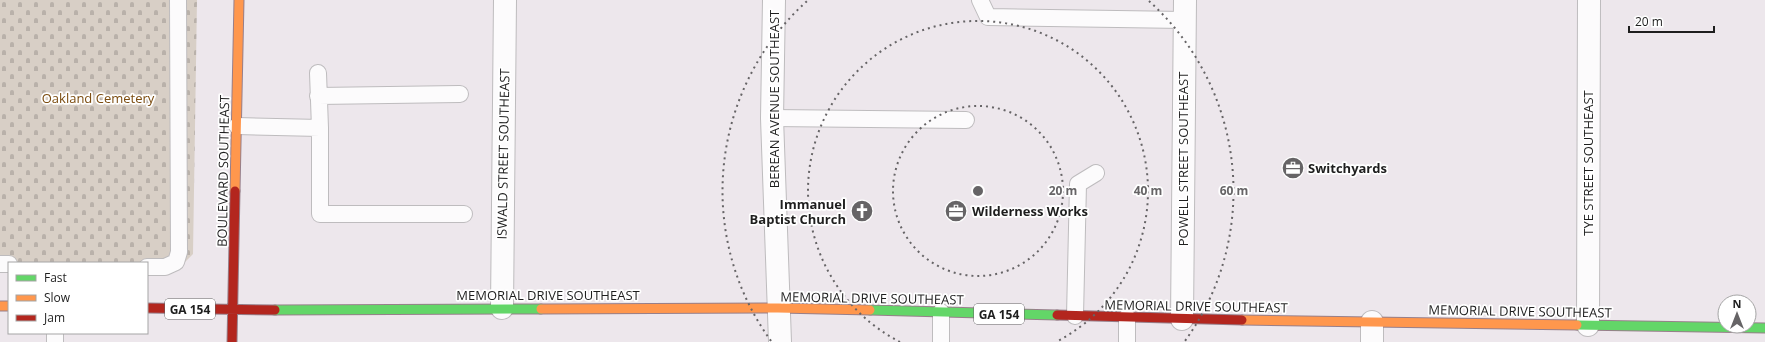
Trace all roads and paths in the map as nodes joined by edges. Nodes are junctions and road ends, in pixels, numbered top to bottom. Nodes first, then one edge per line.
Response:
1 (178, 0) edge
2 (239, 0) edge
3 (505, 0) edge
4 (774, 0) edge
5 (980, 0) edge
6 (1589, 0) edge
7 (1184, 10) edge
8 (318, 73) dead end
9 (460, 94) dead end
10 (318, 96) junction
11 (772, 118) junction
12 (966, 120) dead end
13 (237, 126) junction
14 (320, 128) junction
15 (1096, 173) dead end
16 (464, 214) dead end
17 (148, 267) edge
18 (148, 308) edge
19 (502, 308) junction
20 (778, 308) junction
21 (233, 310) junction
22 (941, 312) junction
23 (1075, 316) junction
24 (1127, 317) junction
25 (1182, 319) junction
26 (1588, 325) junction
27 (1765, 328) edge
28 (1372, 332) edge
29 (1701, 334) edge
30 (232, 342) edge
31 (780, 342) edge
32 (941, 342) edge
33 (1127, 342) edge

1 - 17 lane
2 - 13 main road, BOULEVARD SOUTHEAST
3 - 19 street, ISWALD STREET SOUTHEAST
4 - 11 street, BEREAN AVENUE SOUTHEAST
5 - 7 lane
6 - 26 street, TYE STREET SOUTHEAST
7 - 25 street, POWELL STREET SOUTHEAST
8 - 10 lane
9 - 10 lane
10 - 14 lane
11 - 12 lane
11 - 20 street, BEREAN AVENUE SOUTHEAST
13 - 14 lane
13 - 21 main road, BOULEVARD SOUTHEAST
14 - 16 lane
15 - 23 lane
18 - 21 main road, MEMORIAL DRIVE SOUTHEAST / GA 154
19 - 20 main road, MEMORIAL DRIVE SOUTHEAST / GA 154
19 - 21 main road, MEMORIAL DRIVE SOUTHEAST / GA 154
20 - 22 main road, MEMORIAL DRIVE SOUTHEAST / GA 154
20 - 31 street, BEREAN AVENUE SOUTHEAST
21 - 30 main road, BOULEVARD SOUTHEAST
22 - 23 main road, MEMORIAL DRIVE SOUTHEAST / GA 154
22 - 32 lane
23 - 24 main road, MEMORIAL DRIVE SOUTHEAST / GA 154
24 - 25 main road, MEMORIAL DRIVE SOUTHEAST / GA 154
24 - 33 lane
25 - 28 main road, MEMORIAL DRIVE SOUTHEAST / GA 154
26 - 28 main road, MEMORIAL DRIVE SOUTHEAST / GA 154
26 - 29 main road, MEMORIAL DRIVE SOUTHEAST / GA 154
27 - 29 main road, MEMORIAL DRIVE SOUTHEAST / GA 154

